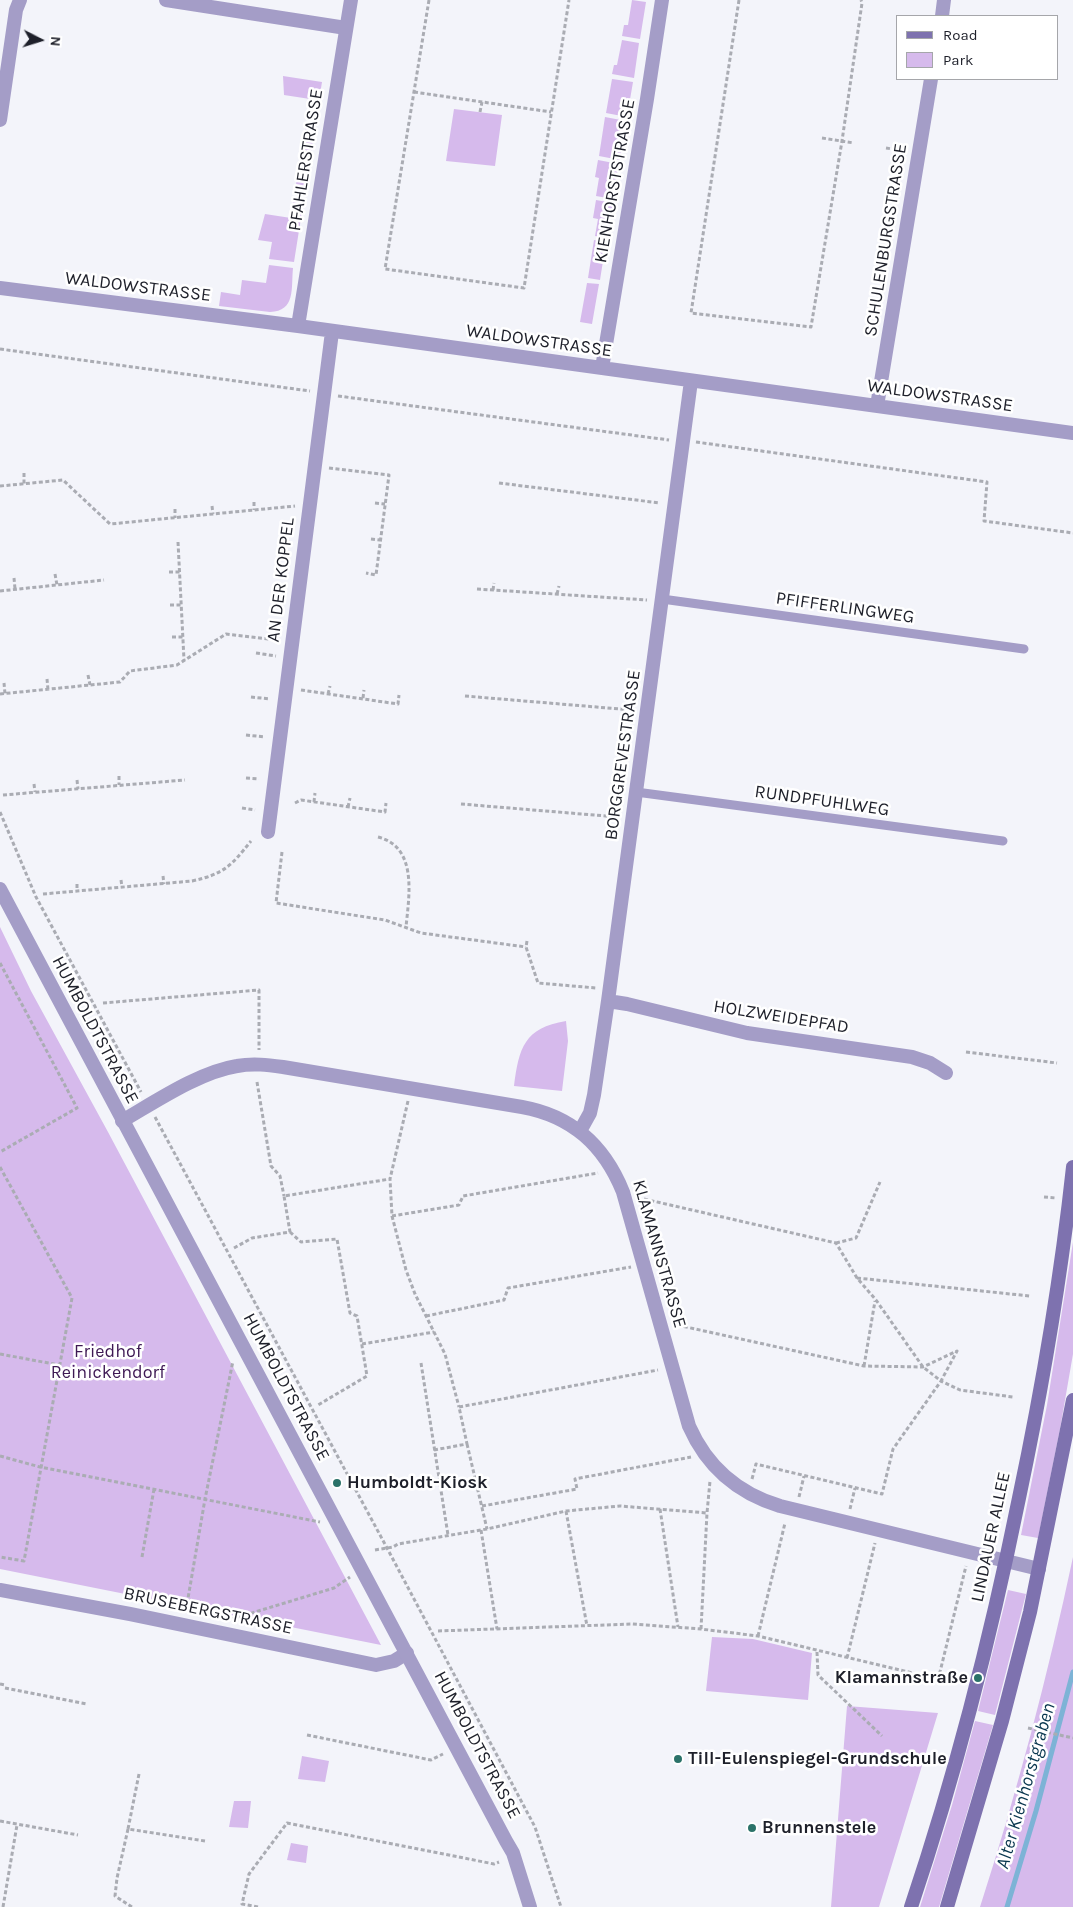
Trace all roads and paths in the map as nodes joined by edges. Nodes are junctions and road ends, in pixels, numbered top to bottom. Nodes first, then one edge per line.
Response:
1 (20, 0) edge
2 (166, 0) edge
3 (351, 0) edge
4 (429, 0) edge
5 (569, 0) edge
6 (662, 0) edge
7 (739, 0) edge
8 (861, 0) edge
9 (944, 0) edge
10 (184, 1) edge
11 (942, 15) edge
12 (346, 28) junction
13 (931, 80) edge
14 (414, 92) junction
15 (482, 102) junction
16 (480, 112) dead end
17 (551, 112) junction
18 (0, 120) edge
19 (822, 138) dead end
20 (842, 141) junction
21 (854, 143) dead end
22 (886, 148) dead end
23 (906, 152) dead end
24 (0, 288) edge
25 (298, 326) junction
26 (332, 332) junction
27 (0, 348) edge
28 (602, 368) junction
29 (691, 382) junction
30 (310, 391) dead end
31 (333, 395) dead end
32 (877, 406) junction
33 (1073, 433) edge
34 (671, 440) dead end
35 (693, 442) dead end
36 (323, 467) dead end
37 (24, 473) dead end
38 (499, 483) dead end
39 (24, 484) junction
40 (0, 486) edge
41 (254, 502) dead end
42 (375, 503) dead end
43 (385, 504) junction
44 (663, 504) dead end
45 (212, 506) dead end
46 (296, 506) dead end
47 (174, 509) dead end
48 (254, 510) junction
49 (213, 514) junction
50 (176, 518) junction
51 (1073, 533) edge
52 (371, 538) dead end
53 (380, 540) junction
54 (178, 542) dead end
55 (169, 572) dead end
56 (180, 572) junction
57 (55, 574) dead end
58 (366, 574) dead end
59 (14, 578) dead end
60 (104, 580) dead end
61 (494, 582) dead end
62 (57, 585) junction
63 (515, 585) dead end
64 (559, 586) dead end
65 (15, 589) junction
66 (477, 589) dead end
67 (580, 589) dead end
68 (493, 590) junction
69 (0, 591) edge
70 (514, 592) junction
71 (602, 592) dead end
72 (557, 594) junction
73 (579, 596) junction
74 (600, 598) junction
75 (656, 600) junction
76 (170, 605) dead end
77 (181, 605) junction
78 (183, 637) junction
79 (172, 638) dead end
80 (278, 640) dead end
81 (1024, 648) dead end
82 (256, 653) dead end
83 (276, 656) dead end
84 (184, 661) junction
85 (88, 675) dead end
86 (47, 679) dead end
87 (4, 683) dead end
88 (90, 686) junction
89 (330, 686) dead end
90 (48, 690) junction
91 (293, 690) dead end
92 (364, 690) dead end
93 (485, 692) dead end
94 (0, 694) edge
95 (6, 694) junction
96 (328, 694) junction
97 (399, 695) dead end
98 (465, 696) dead end
99 (548, 696) dead end
100 (251, 697) dead end
101 (363, 698) junction
102 (484, 698) junction
103 (568, 698) dead end
104 (270, 699) dead end
105 (588, 701) dead end
106 (548, 703) junction
107 (568, 704) junction
108 (588, 706) junction
109 (635, 710) dead end
110 (246, 735) dead end
111 (265, 738) dead end
112 (119, 776) dead end
113 (246, 778) dead end
114 (259, 779) dead end
115 (77, 780) dead end
116 (185, 780) dead end
117 (34, 784) dead end
118 (119, 785) junction
119 (78, 789) junction
120 (34, 792) junction
121 (636, 792) junction
122 (315, 793) dead end
123 (4, 795) dead end
124 (350, 798) dead end
125 (314, 802) junction
126 (295, 803) dead end
127 (386, 803) dead end
128 (461, 804) dead end
129 (534, 804) dead end
130 (348, 807) junction
131 (242, 808) dead end
132 (255, 810) dead end
133 (533, 810) junction
134 (0, 812) edge
135 (621, 817) dead end
136 (268, 832) dead end
137 (378, 836) dead end
138 (251, 841) dead end
139 (1003, 841) dead end
140 (282, 852) dead end
141 (163, 876) dead end
142 (121, 880) dead end
143 (77, 884) dead end
144 (164, 884) junction
145 (122, 888) junction
146 (0, 890) edge
147 (78, 891) junction
148 (43, 894) dead end
149 (301, 901) dead end
150 (334, 905) dead end
151 (299, 908) junction
152 (369, 910) dead end
153 (333, 912) junction
154 (368, 917) junction
155 (406, 927) junction
156 (453, 931) dead end
157 (493, 936) dead end
158 (452, 937) junction
159 (527, 941) dead end
160 (492, 942) junction
161 (526, 947) junction
162 (0, 963) edge
163 (598, 988) dead end
164 (608, 1001) junction
165 (103, 1003) dead end
166 (259, 1052) dead end
167 (966, 1052) dead end
168 (1057, 1063) dead end
169 (946, 1073) dead end
170 (257, 1082) dead end
171 (144, 1099) dead end
172 (409, 1101) dead end
173 (152, 1113) dead end
174 (122, 1120) junction
175 (580, 1131) junction
176 (0, 1152) edge
177 (0, 1167) edge
178 (1073, 1167) edge
179 (600, 1173) dead end
180 (390, 1179) junction
181 (880, 1182) dead end
182 (284, 1196) junction
183 (644, 1199) dead end
184 (392, 1216) junction
185 (290, 1232) junction
186 (836, 1244) junction
187 (234, 1248) dead end
188 (631, 1267) dead end
189 (857, 1278) junction
190 (1030, 1296) dead end
191 (876, 1300) junction
192 (426, 1316) junction
193 (677, 1326) dead end
194 (434, 1332) junction
195 (362, 1344) junction
196 (0, 1354) edge
197 (234, 1358) dead end
198 (421, 1363) dead end
199 (59, 1365) junction
200 (864, 1366) junction
201 (923, 1367) junction
202 (660, 1370) dead end
203 (941, 1381) junction
204 (1013, 1397) dead end
205 (1073, 1400) edge
206 (318, 1405) dead end
207 (459, 1407) junction
208 (467, 1444) junction
209 (434, 1450) junction
210 (0, 1456) edge
211 (692, 1457) dead end
212 (40, 1467) junction
213 (804, 1476) junction
214 (752, 1481) dead end
215 (710, 1482) dead end
216 (855, 1488) junction
217 (154, 1489) junction
218 (799, 1497) dead end
219 (205, 1499) junction
220 (482, 1506) junction
221 (850, 1509) dead end
222 (660, 1510) junction
223 (566, 1511) junction
224 (707, 1513) junction
225 (785, 1520) dead end
226 (321, 1522) dead end
227 (487, 1529) junction
228 (481, 1530) junction
229 (448, 1535) junction
230 (875, 1542) dead end
231 (387, 1548) junction
232 (375, 1550) dead end
233 (0, 1557) edge
234 (142, 1557) dead end
235 (1006, 1561) junction
236 (966, 1565) dead end
237 (1039, 1569) junction
238 (350, 1577) dead end
239 (0, 1590) edge
240 (232, 1619) dead end
241 (184, 1626) junction
242 (587, 1626) junction
243 (678, 1628) junction
244 (497, 1629) junction
245 (701, 1629) junction
246 (438, 1631) dead end
247 (758, 1636) junction
248 (817, 1652) junction
249 (407, 1654) junction
250 (847, 1658) junction
251 (938, 1680) junction
252 (950, 1682) dead end
253 (0, 1684) edge
254 (87, 1704) dead end
255 (1028, 1728) dead end
256 (307, 1736) dead end
257 (882, 1736) dead end
258 (1073, 1738) edge
259 (443, 1753) dead end
260 (139, 1774) dead end
261 (0, 1822) edge
262 (17, 1825) junction
263 (128, 1829) junction
264 (78, 1835) dead end
265 (205, 1841) dead end
266 (499, 1862) dead end
267 (3, 1907) edge
268 (132, 1907) edge
269 (258, 1907) edge
270 (530, 1907) edge
271 (561, 1907) edge
272 (911, 1907) edge
273 (947, 1907) edge

1 - 18 street
2 - 10 street
3 - 12 street, PFAHLERSTRASSE
4 - 14 path
5 - 17 path
6 - 28 street, KIENHORSTSTRASSE
7 - 20 path
8 - 20 path
9 - 11 street
10 - 12 street
12 - 25 street, PFAHLERSTRASSE
13 - 32 street, SCHULENBURGSTRASSE
14 - 15 path
14 - 17 path
15 - 16 path
15 - 17 path
19 - 20 path
20 - 21 path
22 - 23 path
24 - 25 street, WALDOWSTRASSE
25 - 26 street, WALDOWSTRASSE
26 - 28 street, WALDOWSTRASSE
26 - 136 street, AN DER KOPPEL
27 - 30 path
28 - 29 street, WALDOWSTRASSE
29 - 32 street, WALDOWSTRASSE
29 - 75 street, BORGGREVESTRASSE
31 - 34 path
32 - 33 street, WALDOWSTRASSE
35 - 51 path
36 - 43 path
37 - 39 path
38 - 44 path
39 - 40 path
39 - 50 path
41 - 48 path
42 - 43 path
43 - 53 path
45 - 49 path
46 - 48 path
47 - 50 path
48 - 49 path
49 - 50 path
52 - 53 path
53 - 58 path
54 - 56 path
55 - 56 path
56 - 77 path
57 - 62 path
59 - 65 path
60 - 62 path
61 - 68 path
62 - 65 path
63 - 70 path
64 - 72 path
65 - 69 path
66 - 68 path
67 - 73 path
68 - 70 path
70 - 72 path
71 - 74 path
72 - 73 path
73 - 74 path
74 - 75 path
75 - 81 lane, PFIFFERLINGWEG
75 - 121 street, BORGGREVESTRASSE
76 - 77 path
77 - 78 path
78 - 79 path
78 - 84 path
80 - 84 path
82 - 83 path
84 - 88 path
85 - 88 path
86 - 90 path
87 - 95 path
88 - 90 path
89 - 96 path
90 - 95 path
91 - 96 path
92 - 101 path
93 - 102 path
94 - 95 path
96 - 101 path
97 - 101 path
98 - 102 path
99 - 106 path
100 - 104 path
102 - 106 path
103 - 107 path
105 - 108 path
106 - 107 path
107 - 108 path
108 - 109 path
110 - 111 path
112 - 118 path
113 - 114 path
115 - 119 path
116 - 118 path
117 - 120 path
118 - 119 path
119 - 120 path
120 - 123 path
121 - 139 lane, RUNDPFUHLWEG
121 - 164 street, BORGGREVESTRASSE
122 - 125 path
124 - 130 path
125 - 126 path
125 - 130 path
127 - 130 path
128 - 133 path
129 - 133 path
131 - 132 path
133 - 135 path
134 - 171 path
137 - 155 path
138 - 144 path
140 - 151 path
141 - 144 path
142 - 145 path
143 - 147 path
144 - 145 path
145 - 147 path
146 - 174 street, HUMBOLDTSTRASSE
147 - 148 path
149 - 151 path
150 - 153 path
151 - 153 path
152 - 154 path
153 - 154 path
154 - 155 path
155 - 158 path
156 - 158 path
157 - 160 path
158 - 160 path
159 - 161 path
160 - 161 path
161 - 163 path
162 - 176 path
164 - 169 street, HOLZWEIDEPFAD
164 - 175 street, BORGGREVESTRASSE
165 - 166 path
167 - 168 path
170 - 182 path
172 - 180 path
173 - 231 path
174 - 175 street, KLAMANNSTRASSE
174 - 249 street, HUMBOLDTSTRASSE
175 - 235 street, KLAMANNSTRASSE
177 - 199 path
178 - 235 main road, LINDAUER ALLEE
179 - 184 path
180 - 182 path
180 - 184 path
181 - 186 path
182 - 185 path
183 - 186 path
184 - 192 path
185 - 187 path
185 - 195 path
186 - 189 path
188 - 192 path
189 - 190 path
189 - 191 path
191 - 200 path
191 - 201 path
192 - 194 path
193 - 200 path
194 - 195 path
194 - 207 path
195 - 206 path
196 - 199 path
197 - 219 path
198 - 209 path
199 - 212 path
200 - 201 path
201 - 203 path
201 - 203 path
202 - 207 path
203 - 204 path
203 - 216 path
205 - 237 main road
207 - 208 path
208 - 209 path
208 - 220 path
209 - 229 path
210 - 212 path
211 - 220 path
212 - 217 path
212 - 233 path
213 - 214 path
213 - 216 path
213 - 218 path
215 - 224 path
216 - 221 path
217 - 219 path
217 - 234 path
219 - 226 path
219 - 241 path
220 - 227 path
222 - 223 path
222 - 224 path
222 - 243 path
223 - 227 path
223 - 242 path
224 - 245 path
225 - 247 path
227 - 228 path
228 - 229 path
228 - 244 path
229 - 231 path
230 - 250 path
231 - 232 path
231 - 271 path
235 - 237 street, KLAMANNSTRASSE
235 - 272 main road, LINDAUER ALLEE
236 - 251 path
237 - 273 main road
238 - 240 path
239 - 241 street, BRUSEBERGSTRASSE
241 - 249 street, BRUSEBERGSTRASSE
242 - 243 path
242 - 244 path
243 - 245 path
244 - 246 path
245 - 247 path
247 - 248 path
248 - 250 path
248 - 257 path
249 - 270 street, HUMBOLDTSTRASSE
250 - 251 path
251 - 252 path
253 - 254 path
255 - 258 path
256 - 259 path
260 - 263 path
261 - 262 path
262 - 264 path
262 - 267 path
263 - 265 path
263 - 268 path
266 - 269 path

